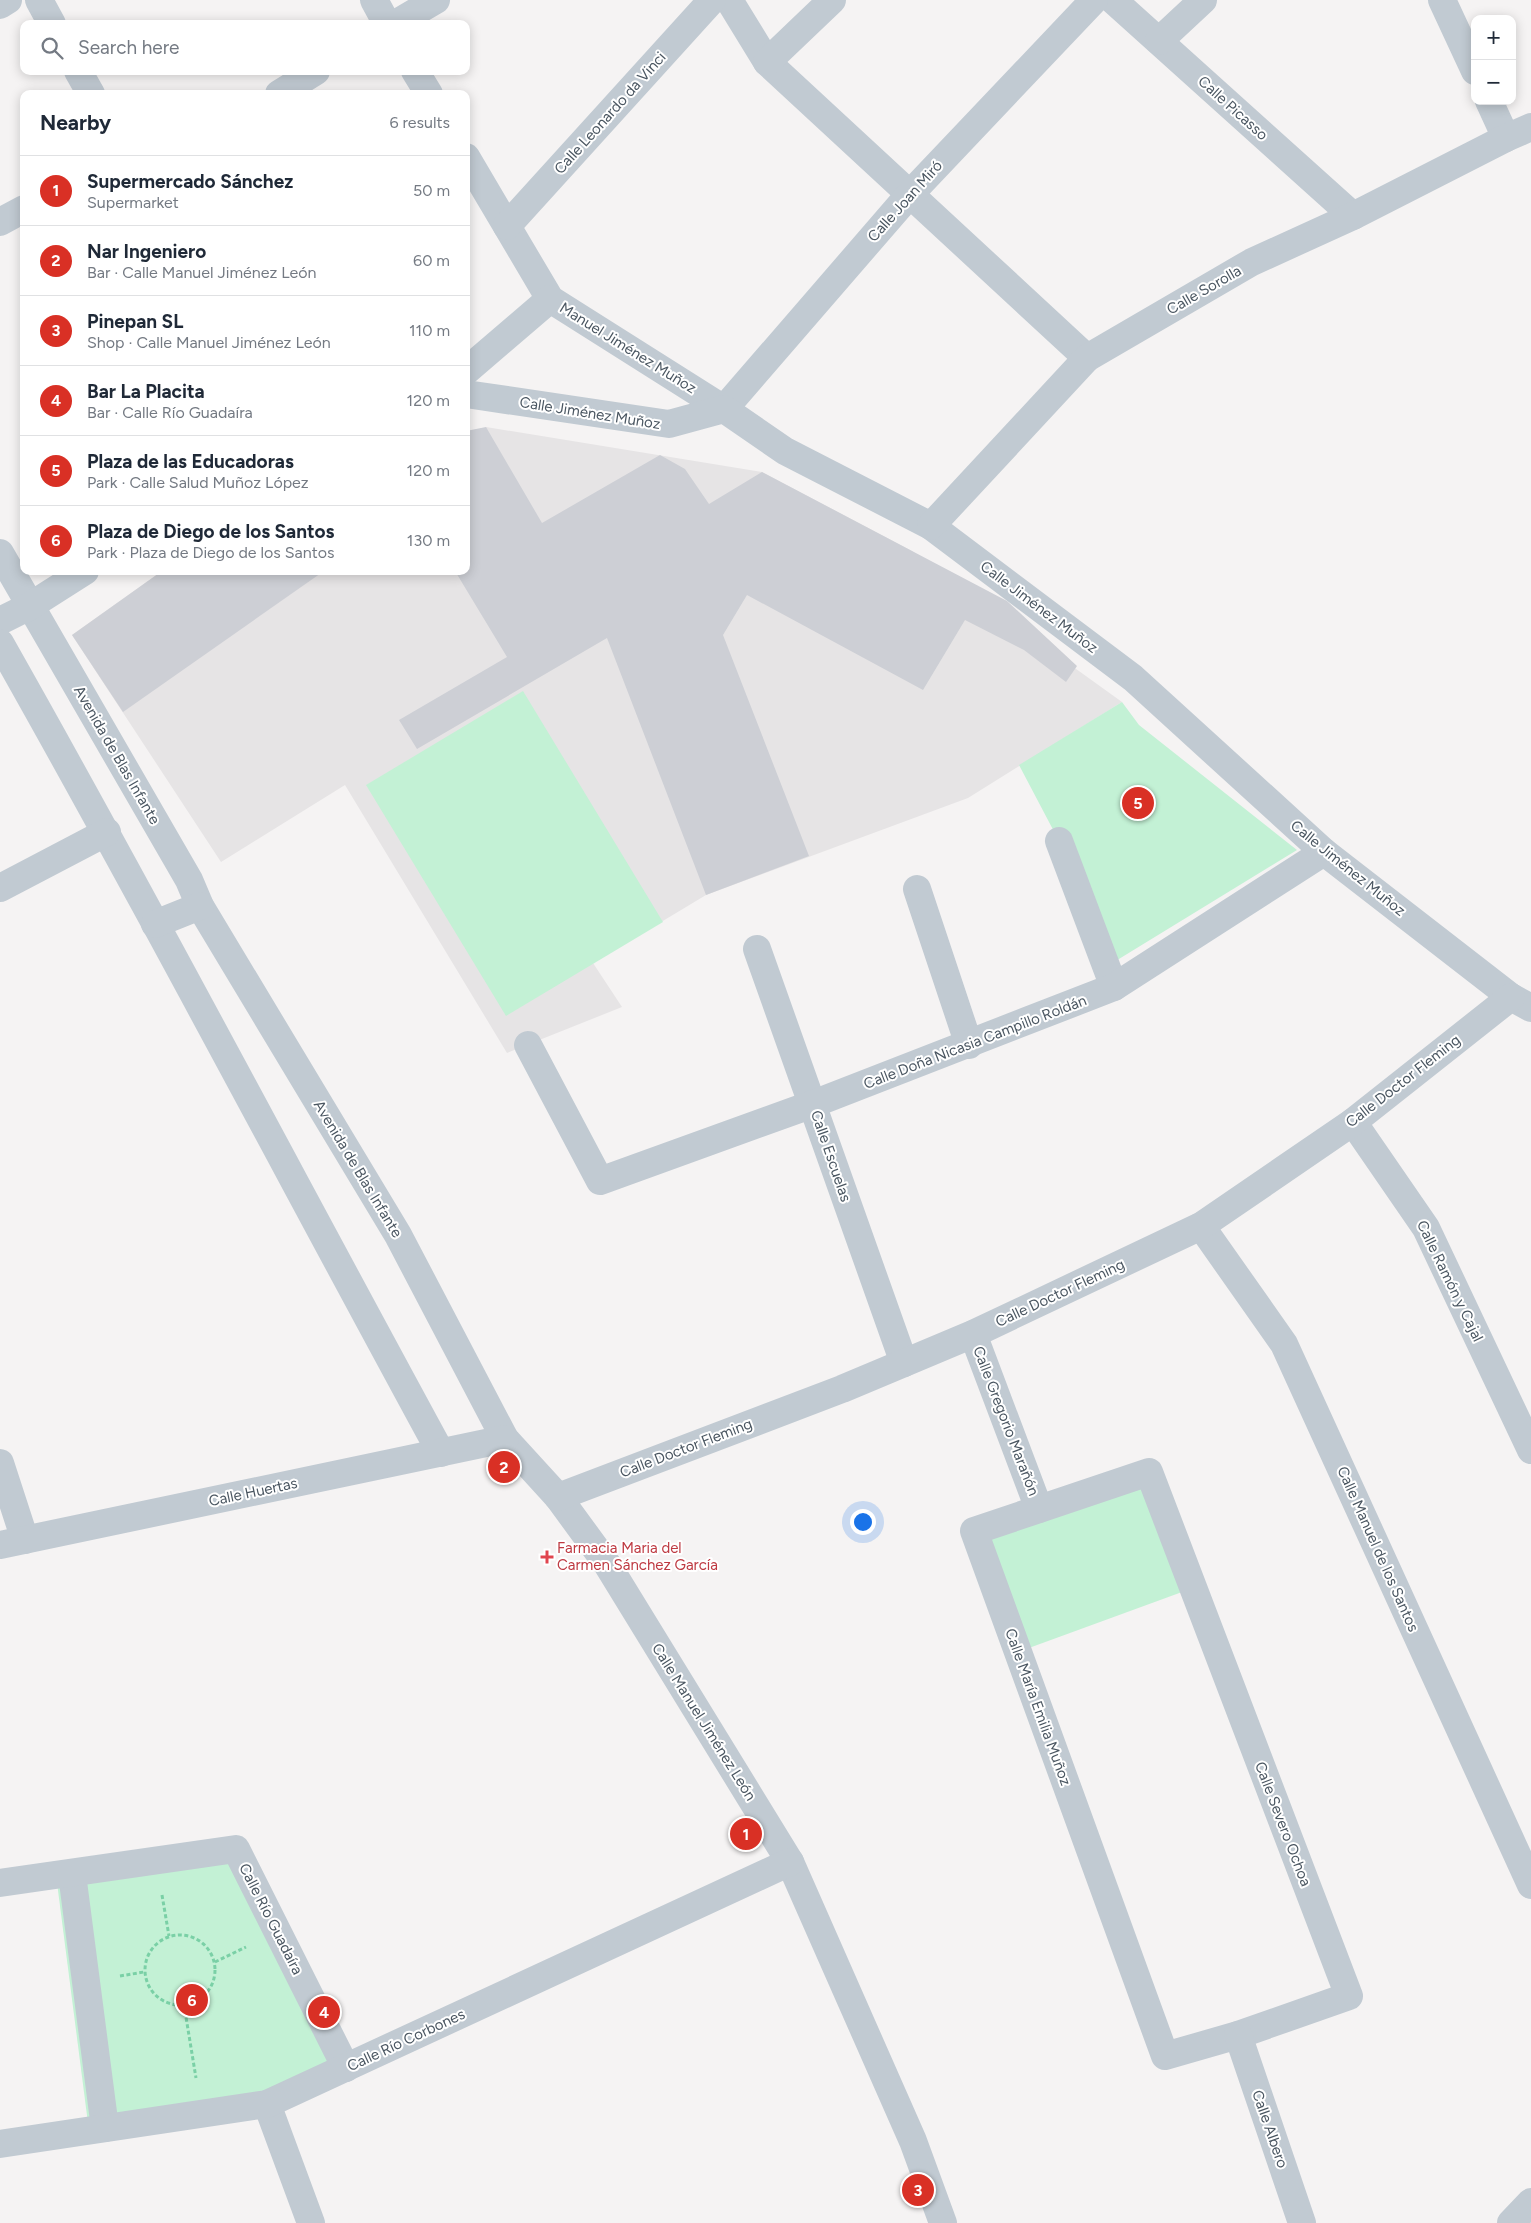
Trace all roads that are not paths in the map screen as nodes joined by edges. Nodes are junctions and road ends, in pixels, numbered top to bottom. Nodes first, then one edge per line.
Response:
1 (8, 0) edge
2 (39, 0) edge
3 (374, 0) edge
4 (436, 0) edge
5 (712, 0) edge
6 (729, 0) edge
7 (832, 0) edge
8 (1094, 0) edge
9 (1113, 0) edge
10 (1203, 0) edge
11 (1442, 0) edge
12 (0, 5) edge
13 (50, 20) edge
14 (385, 20) edge
15 (402, 20) edge
16 (1159, 41) junction
17 (767, 62) junction
18 (1471, 62) edge
19 (80, 75) edge
20 (310, 75) edge
21 (417, 75) edge
22 (89, 90) edge
23 (285, 90) edge
24 (427, 90) edge
25 (1491, 105) edge
26 (1531, 127) edge
27 (1506, 138) junction
28 (470, 164) edge
29 (910, 194) junction
30 (20, 212) edge
31 (1353, 216) junction
32 (0, 222) edge
33 (507, 226) junction
34 (550, 299) junction
35 (1087, 358) junction
36 (470, 368) edge
37 (470, 395) edge
38 (724, 409) junction
39 (931, 526) junction
40 (0, 552) edge
41 (79, 575) edge
42 (30, 606) junction
43 (0, 621) edge
44 (0, 643) edge
45 (107, 832) junction
46 (1059, 841) dead end
47 (1324, 852) junction
48 (0, 888) edge
49 (917, 889) dead end
50 (200, 906) junction
51 (154, 924) junction
52 (757, 949) dead end
53 (1114, 988) junction
54 (1521, 1002) edge
55 (528, 1045) dead end
56 (969, 1045) junction
57 (813, 1104) junction
58 (1353, 1122) junction
59 (1201, 1226) junction
60 (972, 1334) junction
61 (904, 1363) junction
62 (505, 1440) junction
63 (1531, 1450) edge
64 (441, 1453) junction
65 (0, 1463) edge
66 (1149, 1472) joint
67 (558, 1497) junction
68 (1039, 1509) junction
69 (12, 1542) edge
70 (790, 1862) junction
71 (72, 1874) junction
72 (0, 1883) edge
73 (1531, 1885) edge
74 (1238, 2035) junction
75 (1165, 2056) joint
76 (346, 2068) junction
77 (267, 2104) junction
78 (105, 2128) junction
79 (0, 2144) edge
80 (1531, 2202) edge
81 (311, 2223) edge
82 (943, 2223) edge
83 (1302, 2223) edge
84 (1511, 2223) edge

1 - 12 street
2 - 13 street
3 - 14 street
4 - 15 street
5 - 33 street, Calle Leonardo da Vinci
6 - 17 street
7 - 17 street
8 - 29 street, Calle Joan Miró
9 - 16 street, Calle Picasso
10 - 16 street
11 - 18 street
16 - 31 street, Calle Picasso
17 - 29 street
19 - 22 street
20 - 23 street
21 - 24 street
25 - 27 street
26 - 27 street, Calle Sorolla
27 - 31 street, Calle Sorolla
28 - 33 street
29 - 35 street
29 - 38 street, Calle Joan Miró
30 - 32 street
31 - 35 street, Calle Sorolla
33 - 34 street
34 - 36 street, Manuel Jiménez Muñoz
34 - 38 street, Manuel Jiménez Muñoz
35 - 39 street, Calle Sorolla
37 - 38 street, Calle Jiménez Muñoz
38 - 39 street, Calle Jiménez Muñoz
39 - 47 street, Calle Jiménez Muñoz
40 - 42 street, Avenida de Blas Infante
41 - 42 street
42 - 43 street
42 - 50 street, Avenida de Blas Infante
44 - 45 street
45 - 48 street
45 - 51 street
46 - 53 street
47 - 53 street, Calle Doña Nicasia Campillo Roldán
47 - 54 street, Calle Jiménez Muñoz
49 - 56 street
50 - 51 street
50 - 62 street, Avenida de Blas Infante
51 - 64 street
52 - 57 street, Calle Escuelas
53 - 56 street, Calle Doña Nicasia Campillo Roldán
54 - 58 street, Calle Doctor Fleming
55 - 57 street, Calle Doña Nicasia Campillo Roldán
56 - 57 street, Calle Doña Nicasia Campillo Roldán
57 - 61 street, Calle Escuelas
58 - 59 street, Calle Doctor Fleming
58 - 63 street, Calle Ramón y Cajal
59 - 60 street, Calle Doctor Fleming
59 - 73 street, Calle Manuel de los Santos
60 - 61 street, Calle Doctor Fleming
60 - 68 street, Calle Gregorio Marañón
61 - 67 street, Calle Doctor Fleming
62 - 64 street, Calle Huertas
62 - 67 street, Calle Manuel Jiménez León
64 - 69 street, Calle Huertas
65 - 69 street
66 - 68 street, Calle María Emilia Muñoz
66 - 74 street, Calle Severo Ochoa
67 - 70 street, Calle Manuel Jiménez León
68 - 75 street, Calle María Emilia Muñoz
70 - 76 street, Calle Río Corbones
70 - 82 street, Calle Manuel Jiménez León
71 - 72 street, Calle Río Guadaíra
71 - 76 street, Calle Río Guadaíra
71 - 78 street
74 - 75 street, Calle Severo Ochoa
74 - 83 street, Calle Albero
76 - 77 street, Calle Río Corbones
77 - 78 street, Calle Río Corbones
77 - 81 street
78 - 79 street, Calle Río Corbones
80 - 84 street

